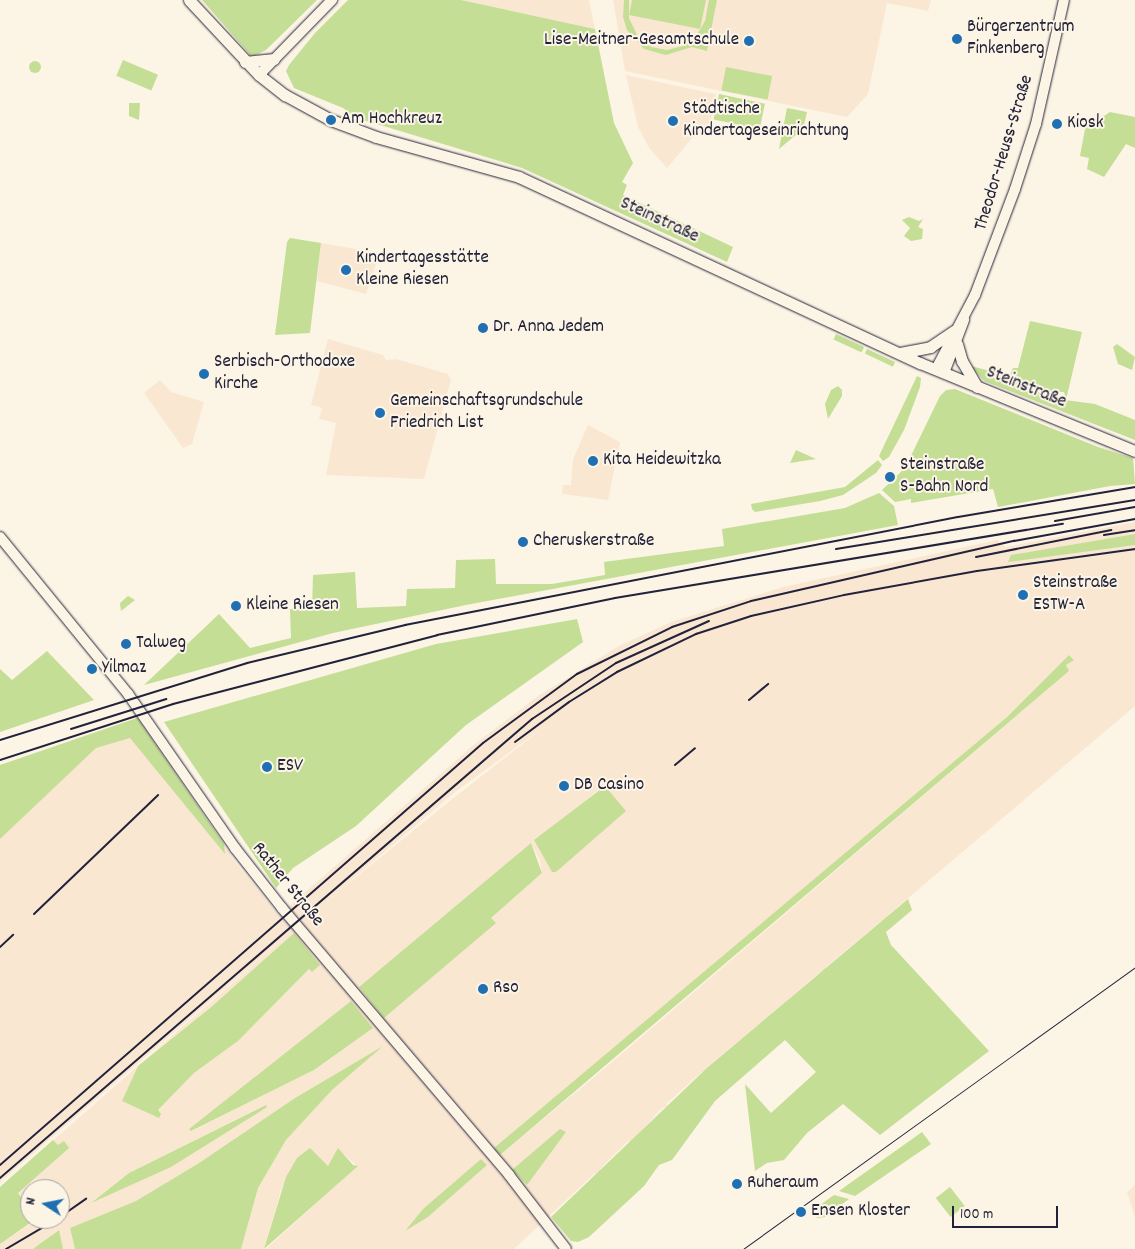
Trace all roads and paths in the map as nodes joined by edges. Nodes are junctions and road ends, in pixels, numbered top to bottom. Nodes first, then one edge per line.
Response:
1 (189, 0) edge
2 (332, 0) edge
3 (1064, 0) edge
4 (274, 59) junction
5 (245, 62) junction
6 (259, 75) junction
7 (966, 313) junction
8 (954, 331) junction
9 (957, 344) junction
10 (900, 354) junction
11 (940, 371) junction
12 (977, 387) junction
13 (1135, 451) edge
14 (0, 537) edge
15 (565, 1246) edge

1 - 5 main road, Steinstraße
2 - 4 street
3 - 7 street, Theodor-Heuss-Straße
4 - 5 main road
4 - 6 street
5 - 6 main road, Steinstraße
6 - 10 main road, Steinstraße
7 - 8 street, Theodor-Heuss-Straße
7 - 9 street, Theodor-Heuss-Straße
8 - 10 main road
8 - 11 street, Theodor-Heuss-Straße
9 - 11 street, Theodor-Heuss-Straße
9 - 12 main road
10 - 11 main road, Steinstraße
11 - 12 main road, Steinstraße
12 - 13 main road, Steinstraße
14 - 15 street, Rather Straße

